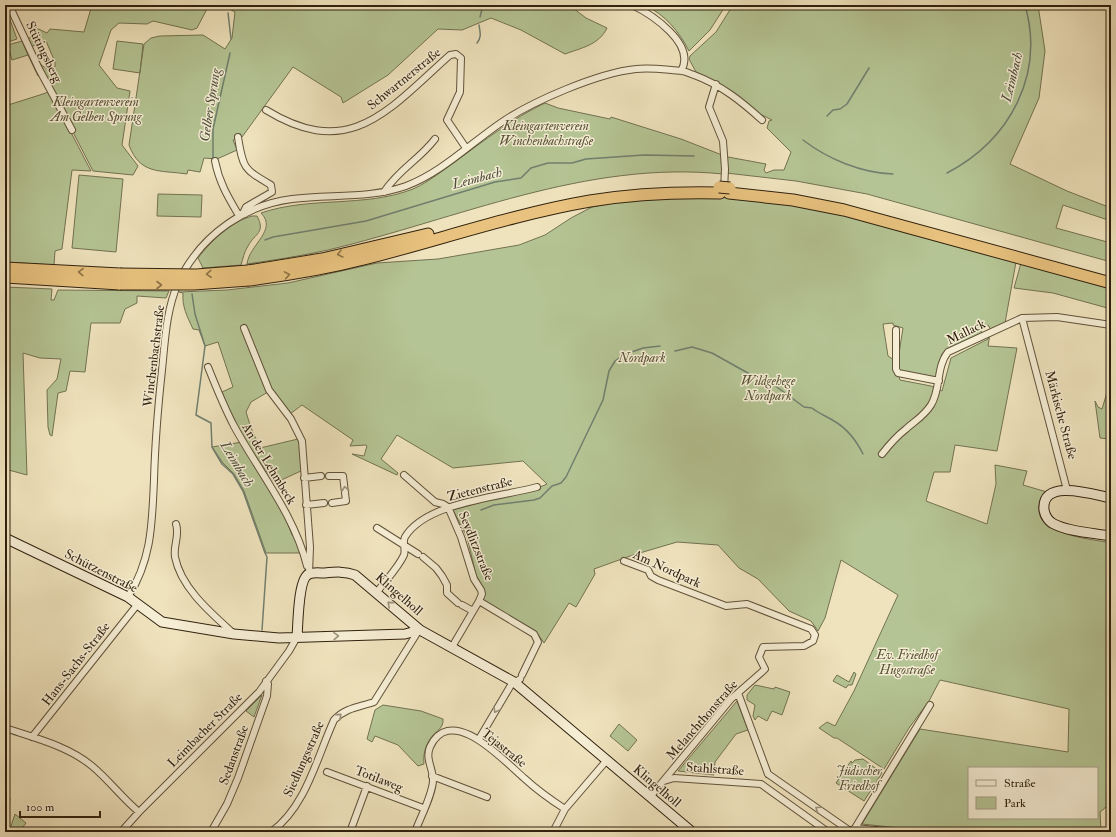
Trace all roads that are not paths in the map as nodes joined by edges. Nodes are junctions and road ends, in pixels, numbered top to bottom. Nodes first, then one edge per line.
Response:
1 (9, 5) edge
2 (632, 5) edge
3 (682, 71) junction
4 (716, 84) junction
5 (266, 110) dead end
6 (762, 120) dead end
7 (72, 130) dead end
8 (238, 137) dead end
9 (435, 139) dead end
10 (466, 148) junction
11 (215, 161) dead end
12 (724, 191) junction
13 (384, 192) junction
14 (245, 214) junction
15 (5, 268) edge
16 (5, 277) edge
17 (1111, 277) edge
18 (120, 279) junction
19 (1111, 283) edge
20 (1022, 318) junction
21 (1111, 325) edge
22 (244, 328) dead end
23 (896, 330) dead end
24 (208, 367) dead end
25 (939, 381) junction
26 (882, 454) dead end
27 (404, 475) dead end
28 (322, 476) dead end
29 (330, 476) dead end
30 (304, 478) junction
31 (537, 486) dead end
32 (1067, 490) junction
33 (1111, 498) edge
34 (332, 502) dead end
35 (324, 503) dead end
36 (306, 505) junction
37 (448, 507) junction
38 (176, 524) dead end
39 (377, 528) dead end
40 (1111, 536) edge
41 (5, 538) edge
42 (404, 545) junction
43 (624, 561) dead end
44 (309, 574) junction
45 (376, 592) junction
46 (128, 597) junction
47 (479, 601) junction
48 (137, 605) junction
49 (473, 611) junction
50 (297, 625) junction
51 (420, 630) junction
52 (814, 632) joint
53 (234, 634) junction
54 (297, 637) junction
55 (279, 638) junction
56 (452, 648) junction
57 (288, 651) junction
58 (519, 679) junction
59 (266, 681) junction
60 (738, 693) junction
61 (930, 705) dead end
62 (5, 728) edge
63 (32, 737) junction
64 (479, 739) junction
65 (607, 760) junction
66 (314, 767) junction
67 (768, 774) junction
68 (432, 776) junction
69 (664, 780) junction
70 (761, 784) junction
71 (367, 786) junction
72 (487, 797) dead end
73 (650, 797) junction
74 (424, 808) junction
75 (565, 809) junction
76 (138, 812) junction
77 (851, 830) edge
78 (121, 832) edge
79 (211, 832) edge
80 (272, 832) edge
81 (350, 832) edge
82 (415, 832) edge
83 (552, 832) edge
84 (692, 832) edge
85 (828, 832) edge
86 (896, 832) edge

1 - 7 street, Stütingsberg
2 - 3 street
3 - 4 street, Winchenbachstraße
3 - 10 street, Winchenbachstraße
4 - 6 street, Winchenbachstraße
4 - 12 street
5 - 10 street, Schwartnerstraße
8 - 14 street
9 - 13 street
10 - 13 street, Winchenbachstraße
11 - 14 street
12 - 17 highway
12 - 18 highway, bridge
12 - 19 highway
13 - 14 street, Winchenbachstraße
14 - 46 street, Winchenbachstraße
18 -> 15 highway
16 - 18 highway
20 - 21 street, Mallack
20 - 25 street, Mallack
20 - 32 street, Märkische Straße
22 - 30 street
23 - 25 street
24 - 44 street, An der Lehmbeck
25 - 26 street, Mallack
27 - 37 street, Seydlitzstraße
28 - 30 street
34 -> 29 street
30 - 36 street
31 - 37 street, Zietenstraße
32 - 33 street
32 - 40 street
35 - 36 street
36 - 44 street
37 - 42 street, Zietenstraße
37 - 47 street, Seydlitzstraße
38 - 53 street
39 - 42 street
41 - 46 street, Schützenstraße
42 - 45 street, Zietenstraße
42 - 49 street
43 - 52 street, Am Nordpark
44 - 45 street, Klingelholl
44 - 50 street
51 -> 45 street, Klingelholl
46 - 48 street, Schützenstraße
47 - 49 street
47 - 58 street
48 - 53 street, Schützenstraße
48 - 63 street, Hans-Sachs-Straße
49 - 56 street
50 - 54 street
50 - 55 street
54 -> 51 street, Schützenstraße
51 - 56 street, Klingelholl
66 -> 51 street, Siedlungsstraße
52 - 60 street, Melanchthonstraße
53 - 55 street, Schützenstraße
54 - 55 street, Schützenstraße
54 - 57 street, Leimbacher Straße
55 - 57 street
56 - 58 street, Klingelholl
57 - 59 street, Leimbacher Straße
58 -> 64 street
58 - 65 street, Klingelholl
59 - 76 street, Leimbacher Straße
59 - 79 street, Sedanstraße
60 - 67 street
60 - 69 street, Melanchthonstraße
61 - 77 street
62 - 63 street
63 - 76 street
64 - 68 street, Tejastraße
64 - 75 street, Tejastraße
65 - 73 street, Klingelholl
65 - 75 street
66 - 71 street, Totilaweg
66 - 80 street, Siedlungsstraße
67 - 70 street, Stahlstraße
77 -> 67 street
68 - 72 street
68 - 74 street
69 - 70 street, Stahlstraße
69 - 73 street
70 - 85 street, Stahlstraße
71 - 74 street, Totilaweg
71 - 81 street
73 - 84 street, Klingelholl
74 - 82 street
75 - 83 street
76 - 78 street, Leimbacher Straße
77 - 86 street

